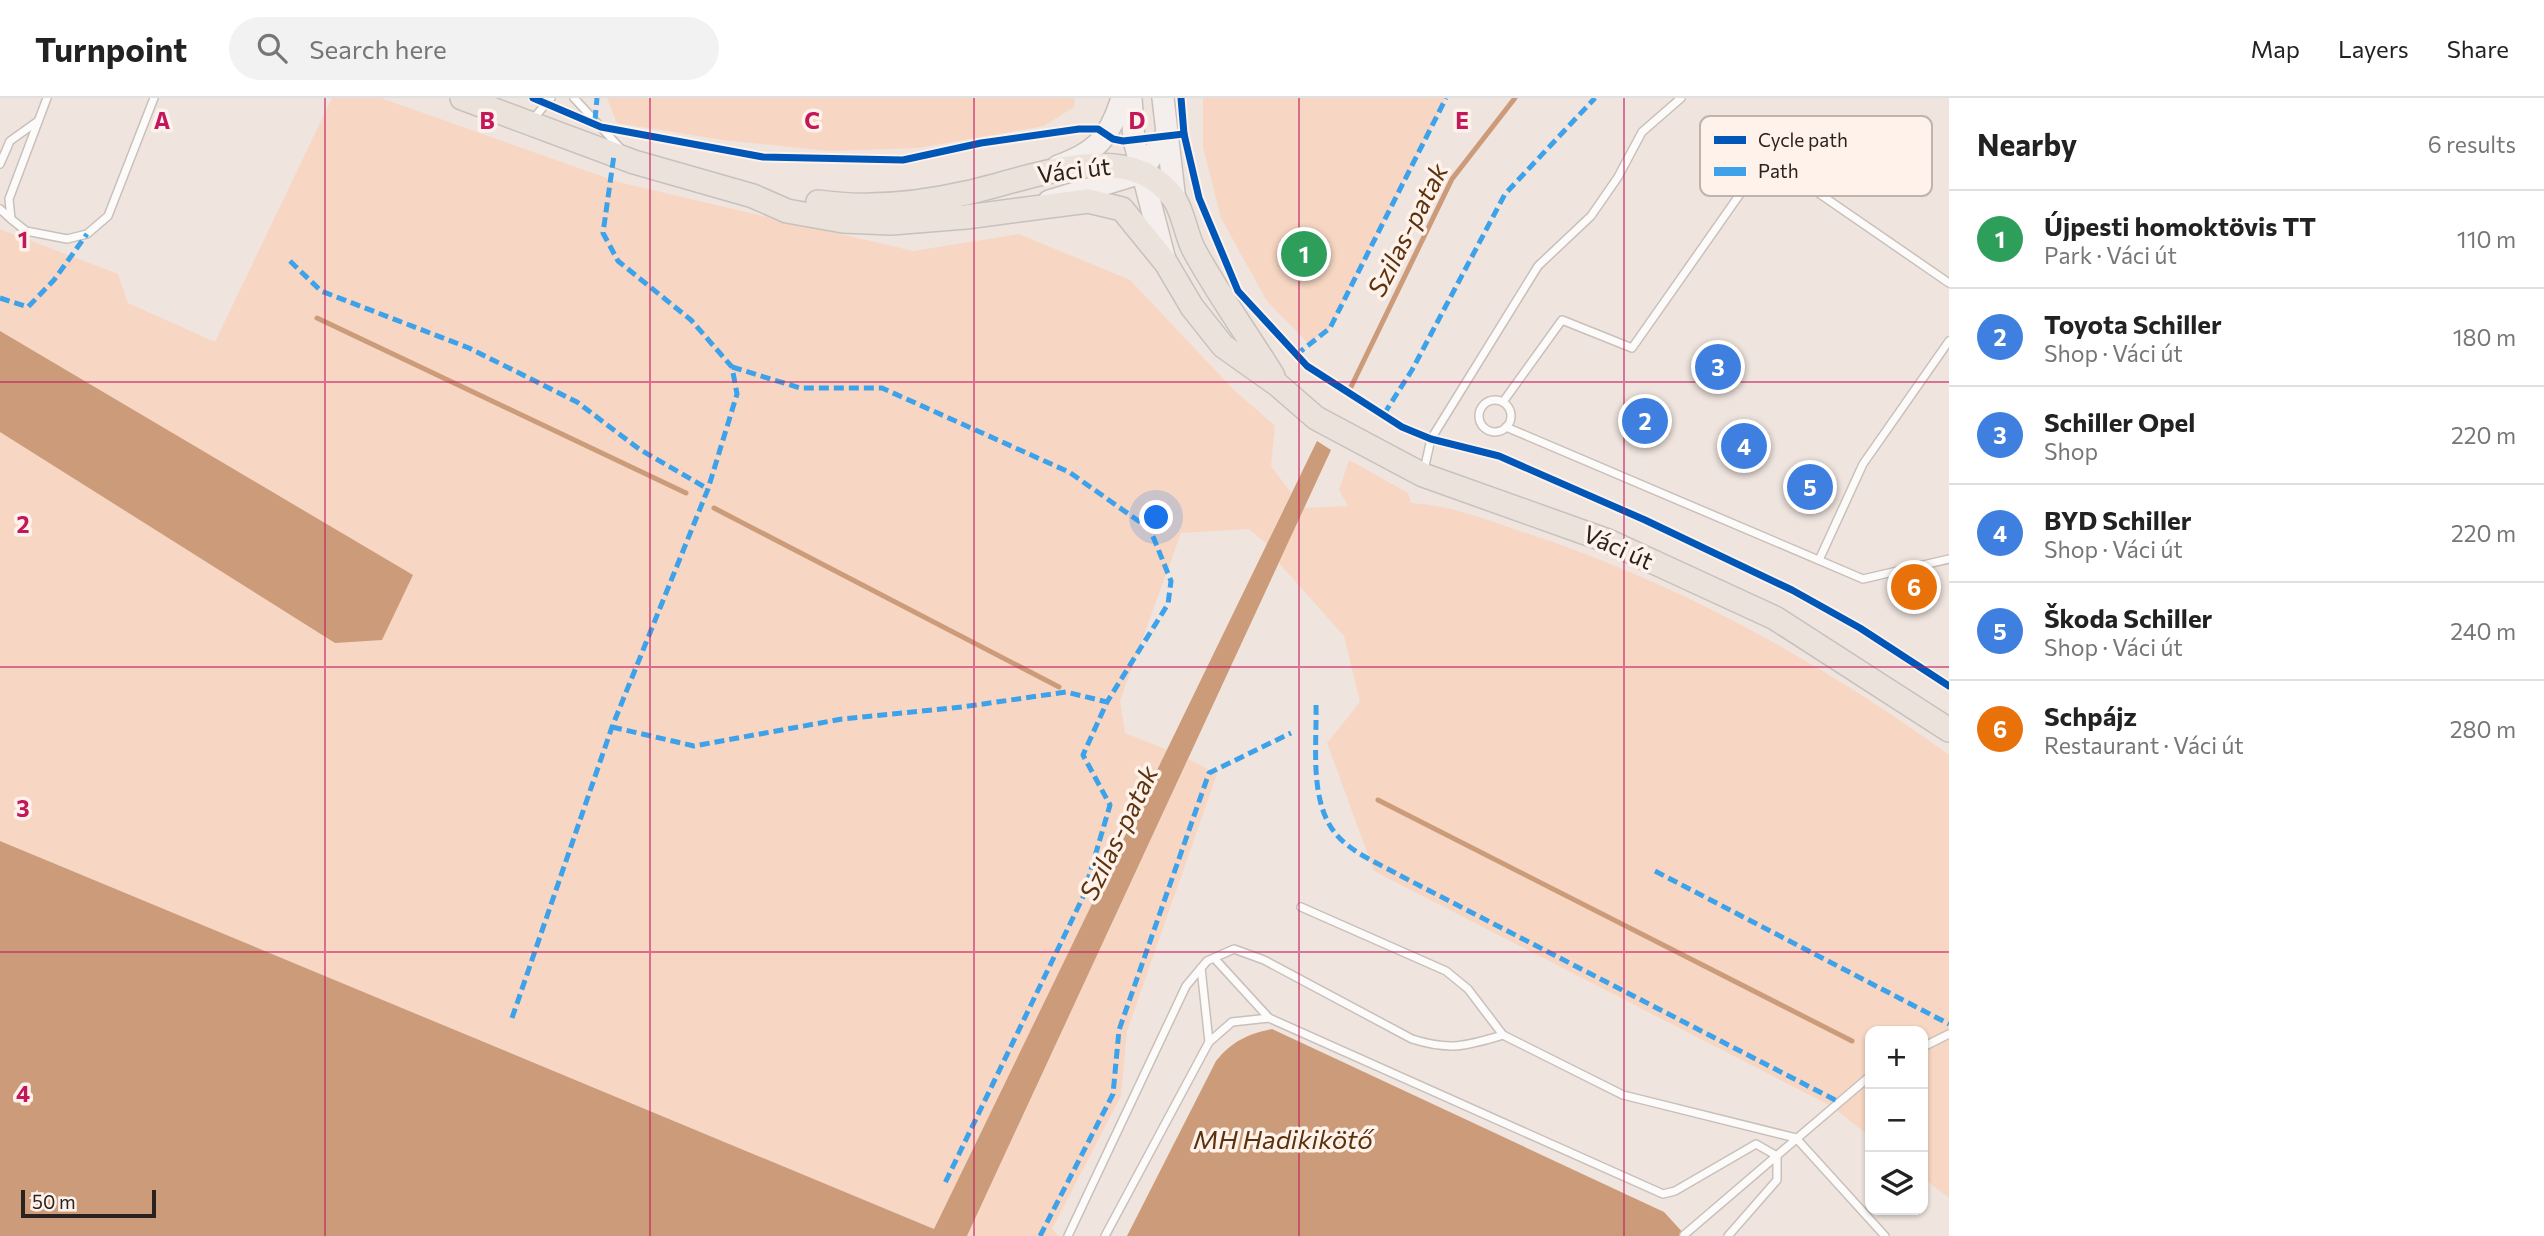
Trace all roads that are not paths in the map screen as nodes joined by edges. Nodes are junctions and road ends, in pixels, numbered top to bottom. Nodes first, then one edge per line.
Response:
1 (47, 98) edge
2 (154, 98) edge
3 (462, 98) edge
4 (551, 98) edge
5 (574, 98) edge
6 (1122, 98) edge
7 (1131, 98) edge
8 (1163, 98) edge
9 (1681, 98) edge
10 (38, 120) junction
11 (528, 125) junction
12 (1165, 136) junction
13 (634, 162) junction
14 (0, 164) edge
15 (1142, 173) junction
16 (1033, 175) junction
17 (752, 196) junction
18 (1739, 196) edge
19 (1822, 196) edge
20 (1175, 201) junction
21 (1030, 207) junction
22 (0, 209) edge
23 (11, 219) junction
24 (1166, 263) junction
25 (1949, 283) edge
26 (1949, 341) edge
27 (1279, 385) junction
28 (1503, 402) junction
29 (1506, 427) junction
30 (1423, 475) junction
31 (1949, 559) edge
32 (1819, 560) junction
33 (1949, 730) edge
34 (1301, 907) dead end
35 (1215, 959) junction
36 (1201, 968) junction
37 (1269, 1018) junction
38 (1949, 1034) edge
39 (1503, 1035) junction
40 (1209, 1042) junction
41 (1928, 1044) edge
42 (1865, 1080) edge
43 (1796, 1138) junction
44 (1777, 1156) junction
45 (1068, 1236) edge
46 (1105, 1236) edge
47 (1684, 1236) edge
48 (1728, 1236) edge
49 (1885, 1236) edge

1 - 10 lane
2 - 23 lane
3 - 11 main road, Váci út
4 - 11 lane
5 - 13 lane
6 - 16 main road
7 - 15 main road
8 - 12 main road
9 - 30 lane
10 - 14 lane
10 - 23 lane
11 - 13 main road, Váci út
12 - 15 main road
12 - 20 main road
13 - 17 main road, Váci út
15 - 16 main road, Váci út
15 - 20 main road, Váci út
15 - 21 main road
15 - 24 main road
16 - 17 main road, Váci út
17 - 21 main road, Váci út
18 - 28 lane
19 - 25 lane
20 - 27 main road, Váci út
21 - 24 main road, Váci út
22 - 23 lane
24 - 27 main road, Váci út
26 - 32 lane
27 - 30 main road, Váci út
28 - 29 lane
28 - 29 lane
29 - 32 lane
30 - 33 main road, Váci út
31 - 32 lane
34 - 39 lane
35 - 36 lane
35 - 37 lane
35 - 39 lane
36 - 40 lane
36 - 45 lane
37 - 40 lane
37 - 44 lane
38 - 41 lane
39 - 43 lane
40 - 46 lane
42 - 43 lane
43 - 44 lane
43 - 49 lane
44 - 47 lane
44 - 48 lane

